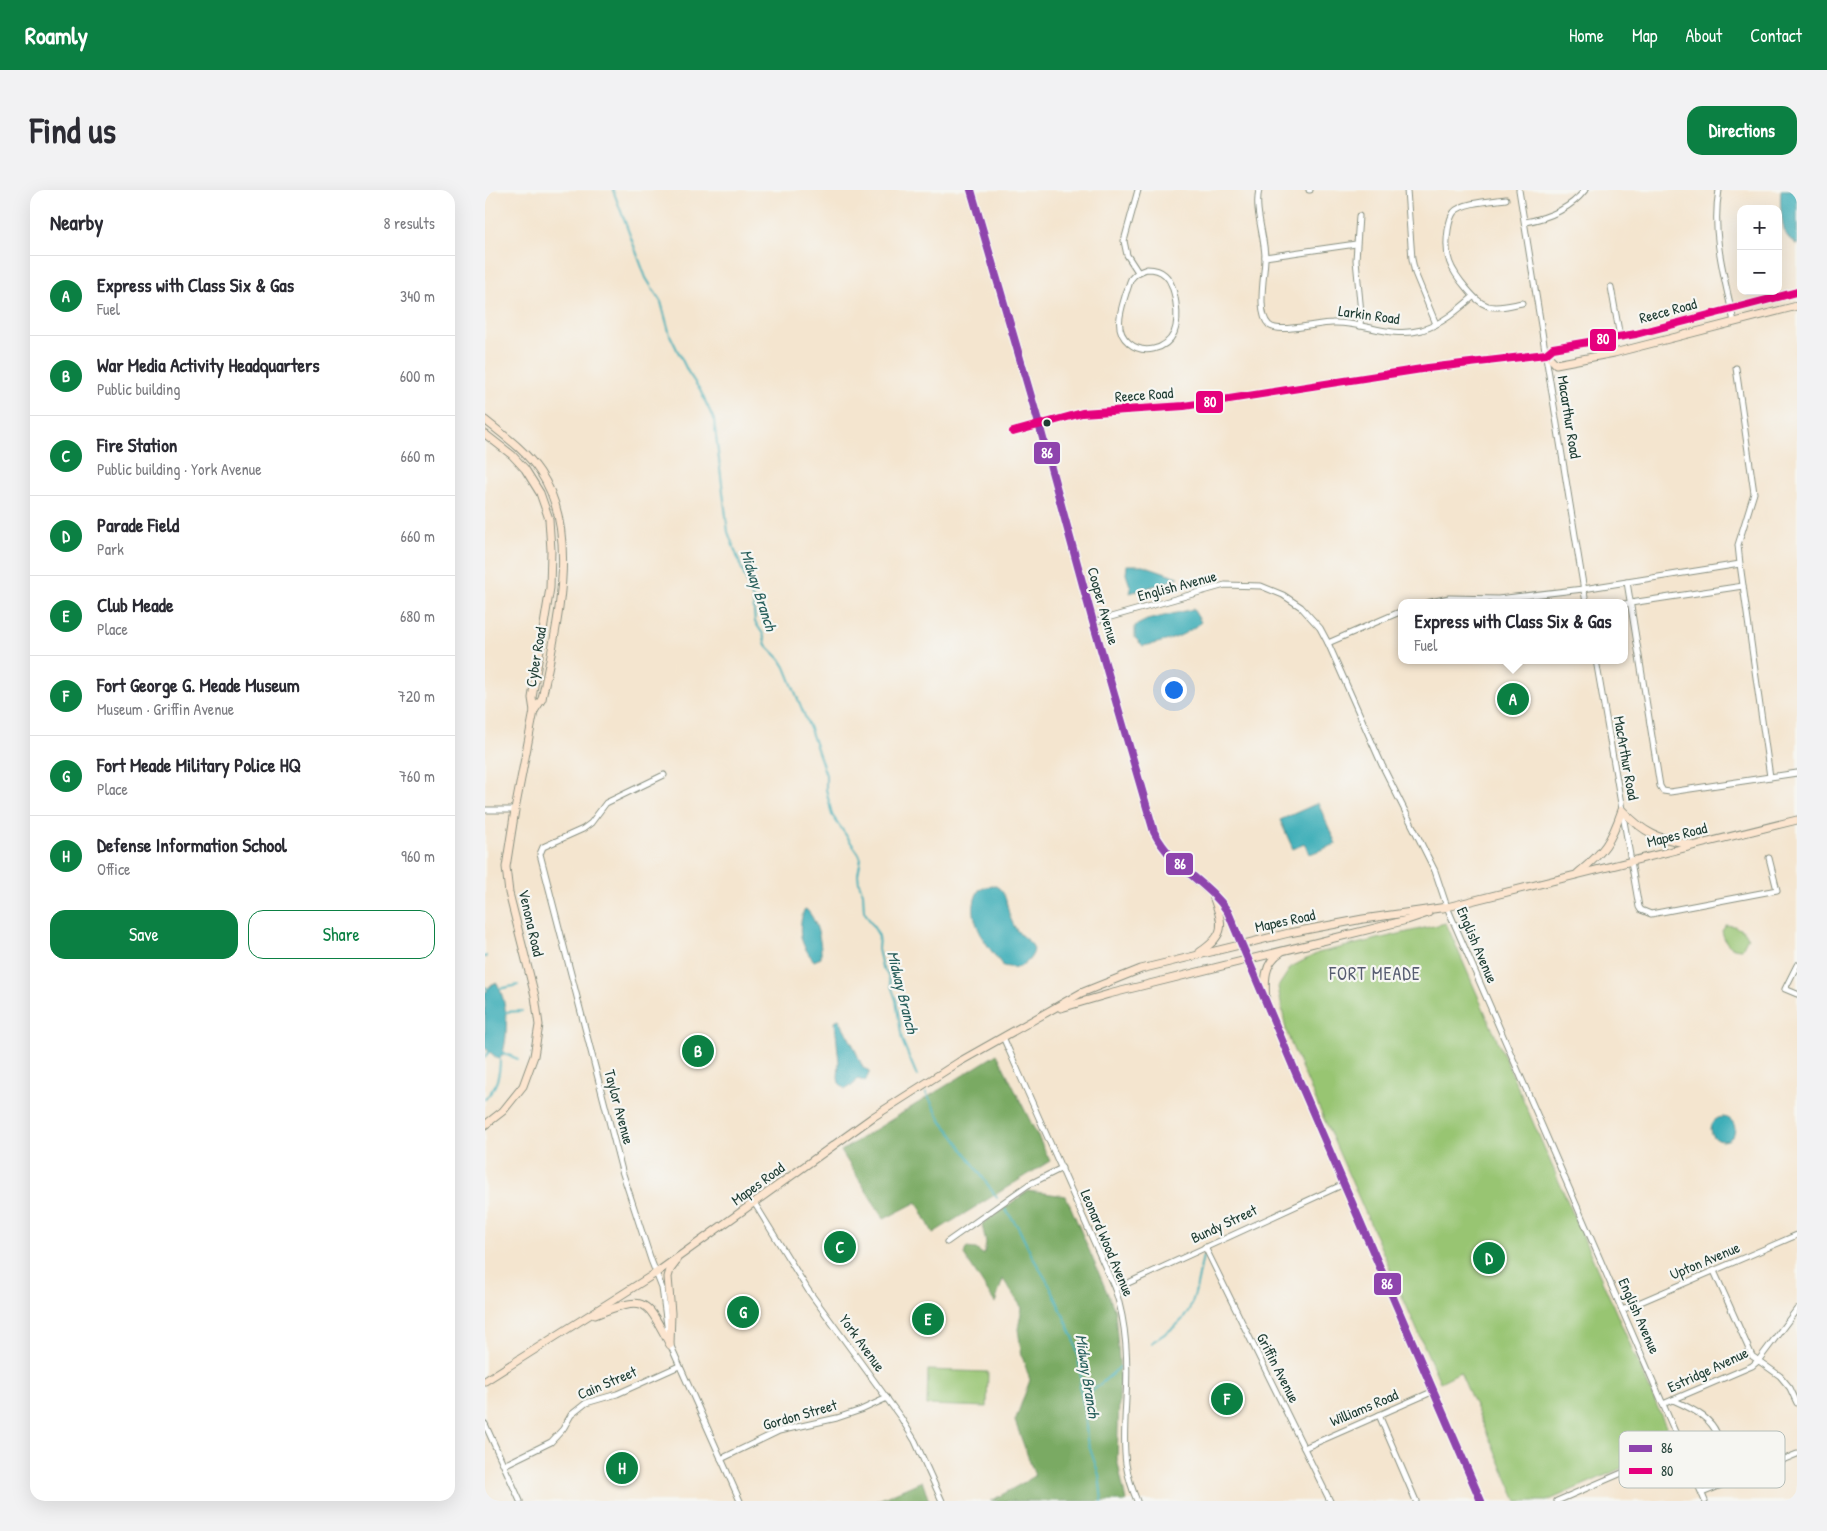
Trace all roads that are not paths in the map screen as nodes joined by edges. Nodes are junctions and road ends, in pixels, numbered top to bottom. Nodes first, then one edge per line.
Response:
1 (971, 190) edge
2 (1138, 190) edge
3 (1259, 190) edge
4 (1407, 190) edge
5 (1519, 190) edge
6 (1585, 190) edge
7 (1719, 190) edge
8 (1506, 199) dead end
9 (1359, 216) dead end
10 (1525, 222) junction
11 (1356, 244) junction
12 (1265, 257) junction
13 (1138, 272) junction
14 (1611, 287) dead end
15 (1797, 292) edge
16 (1473, 297) junction
17 (1522, 303) dead end
18 (1797, 306) edge
19 (1731, 309) junction
20 (1734, 322) junction
21 (1436, 324) junction
22 (1360, 326) junction
23 (1620, 337) junction
24 (1546, 354) junction
25 (1736, 368) dead end
26 (485, 420) edge
27 (1039, 424) junction
28 (1013, 432) dead end
29 (485, 434) edge
30 (1739, 564) junction
31 (1627, 582) junction
32 (1743, 586) junction
33 (1583, 589) junction
34 (1511, 599) edge
35 (1585, 599) edge
36 (1627, 599) edge
37 (1628, 604) edge
38 (1628, 610) edge
39 (1398, 613) edge
40 (1398, 616) edge
41 (1392, 617) junction
42 (1093, 622) junction
43 (1328, 643) junction
44 (1597, 664) edge
45 (534, 711) junction
46 (1797, 773) edge
47 (664, 775) dead end
48 (1770, 777) junction
49 (485, 810) edge
50 (515, 810) junction
51 (1622, 810) junction
52 (1797, 820) edge
53 (1693, 845) junction
54 (1769, 858) dead end
55 (1631, 860) junction
56 (1575, 875) junction
57 (1212, 894) junction
58 (1447, 907) junction
59 (1242, 944) junction
60 (1284, 950) junction
61 (1195, 956) junction
62 (1248, 959) junction
63 (1797, 964) edge
64 (1797, 994) edge
65 (1267, 1004) junction
66 (1049, 1011) junction
67 (1003, 1037) junction
68 (485, 1125) edge
69 (1062, 1168) junction
70 (1344, 1184) junction
71 (755, 1204) junction
72 (1797, 1235) edge
73 (947, 1242) dead end
74 (1205, 1247) junction
75 (680, 1256) junction
76 (1714, 1271) junction
77 (656, 1273) junction
78 (1115, 1289) junction
79 (1797, 1309) edge
80 (1622, 1310) junction
81 (581, 1321) junction
82 (670, 1345) junction
83 (1758, 1361) junction
84 (679, 1366) junction
85 (485, 1382) edge
86 (1434, 1391) junction
87 (887, 1398) junction
88 (1673, 1400) junction
89 (1797, 1403) edge
90 (1663, 1404) junction
91 (1379, 1415) junction
92 (485, 1424) edge
93 (1675, 1431) edge
94 (1717, 1431) edge
95 (1304, 1448) junction
96 (1797, 1454) edge
97 (721, 1459) junction
98 (1785, 1459) edge
99 (503, 1465) junction
100 (1619, 1474) edge
101 (1700, 1488) edge
102 (1713, 1488) edge
103 (1702, 1493) junction
104 (520, 1501) edge
105 (740, 1501) edge
106 (942, 1501) edge
107 (1137, 1501) edge
108 (1330, 1501) edge
109 (1416, 1501) edge
110 (1481, 1501) edge
111 (1557, 1501) edge
112 (1705, 1501) edge

1 - 27 street, Cooper Avenue
2 - 13 street
3 - 12 street, Larkin Road
4 - 21 street
5 - 10 street, Macarthur Road
6 - 10 street
7 - 19 street
8 - 16 street
9 - 11 street
10 - 24 street, Macarthur Road
11 - 12 street
11 - 22 street
12 - 22 street, Larkin Road
13 - 13 street
14 - 23 street
15 - 19 street, Reece Road
16 - 17 street
16 - 21 street, Larkin Road
18 - 20 street, Reece Road
19 - 20 street
19 - 23 street, Reece Road
20 - 24 street, Reece Road
21 - 22 street, Larkin Road
23 - 24 street, Reece Road
24 - 27 street, Reece Road
24 - 33 street, Macarthur Road
25 - 30 street
26 - 45 street, Cyber Road
27 - 28 street, Reece Road
27 - 42 street, Cooper Avenue
29 - 45 street, Cyber Road
30 - 31 street
30 - 32 street
31 - 33 street
31 - 36 street
32 - 37 street
32 - 48 street
33 - 34 street
33 - 35 street
38 - 48 street
39 - 41 street
40 - 41 street
41 - 43 street
42 - 43 street, English Avenue
42 - 57 street, Cooper Avenue
43 - 58 street, English Avenue
44 - 51 street, MacArthur Road
45 - 50 street, Venona Road
46 - 48 street
47 - 77 street, Taylor Avenue
49 - 50 street
50 - 68 street, Venona Road
51 - 53 street
51 - 55 street, MacArthur Road
51 - 56 street
52 - 53 street, Mapes Road
53 - 55 street, Mapes Road
54 - 55 street, MacArthur Road
55 - 56 street, Mapes Road
56 - 58 street, Mapes Road
57 - 59 street, Cooper Avenue
57 - 61 street
58 - 59 street, Mapes Road
58 - 60 street, Mapes Road
58 - 80 street, English Avenue
59 - 61 street, Mapes Road
59 - 62 street
60 - 62 street, Mapes Road
60 - 65 street
61 - 66 street, Mapes Road
62 - 65 street
62 - 66 street, Mapes Road
63 - 64 street
65 - 70 street
66 - 67 street, Mapes Road
67 - 69 street, Leonard Wood Avenue
67 - 71 street, Mapes Road
69 - 73 street
69 - 78 street, Leonard Wood Avenue
70 - 74 street, Bundy Street
70 - 86 street
71 - 75 street, Mapes Road
71 - 87 street, York Avenue
72 - 76 street, Upton Avenue
74 - 78 street, Bundy Street
74 - 95 street, Griffin Avenue
75 - 77 street, Mapes Road
75 - 82 street
76 - 80 street, Upton Avenue
76 - 83 street
77 - 81 street, Mapes Road
77 - 82 street, Taylor Avenue
78 - 107 street, Leonard Wood Avenue
79 - 83 street, Estridge Avenue
80 - 90 street, English Avenue
81 - 82 street
81 - 85 street, Mapes Road
82 - 84 street, Taylor Avenue
83 - 88 street, Estridge Avenue
83 - 89 street
84 - 97 street, Taylor Avenue
84 - 99 street, Cain Street
86 - 91 street, Williams Road
86 - 110 street
87 - 97 street, Gordon Street
87 - 106 street, York Avenue
88 - 90 street, Estridge Avenue
88 - 94 street
90 - 93 street, English Avenue
91 - 95 street, Williams Road
91 - 109 street
92 - 99 street
95 - 108 street, Griffin Avenue
96 - 98 street
97 - 105 street, Taylor Avenue
99 - 104 street
100 - 111 street
101 - 103 street, English Avenue
102 - 103 street
103 - 112 street, English Avenue

